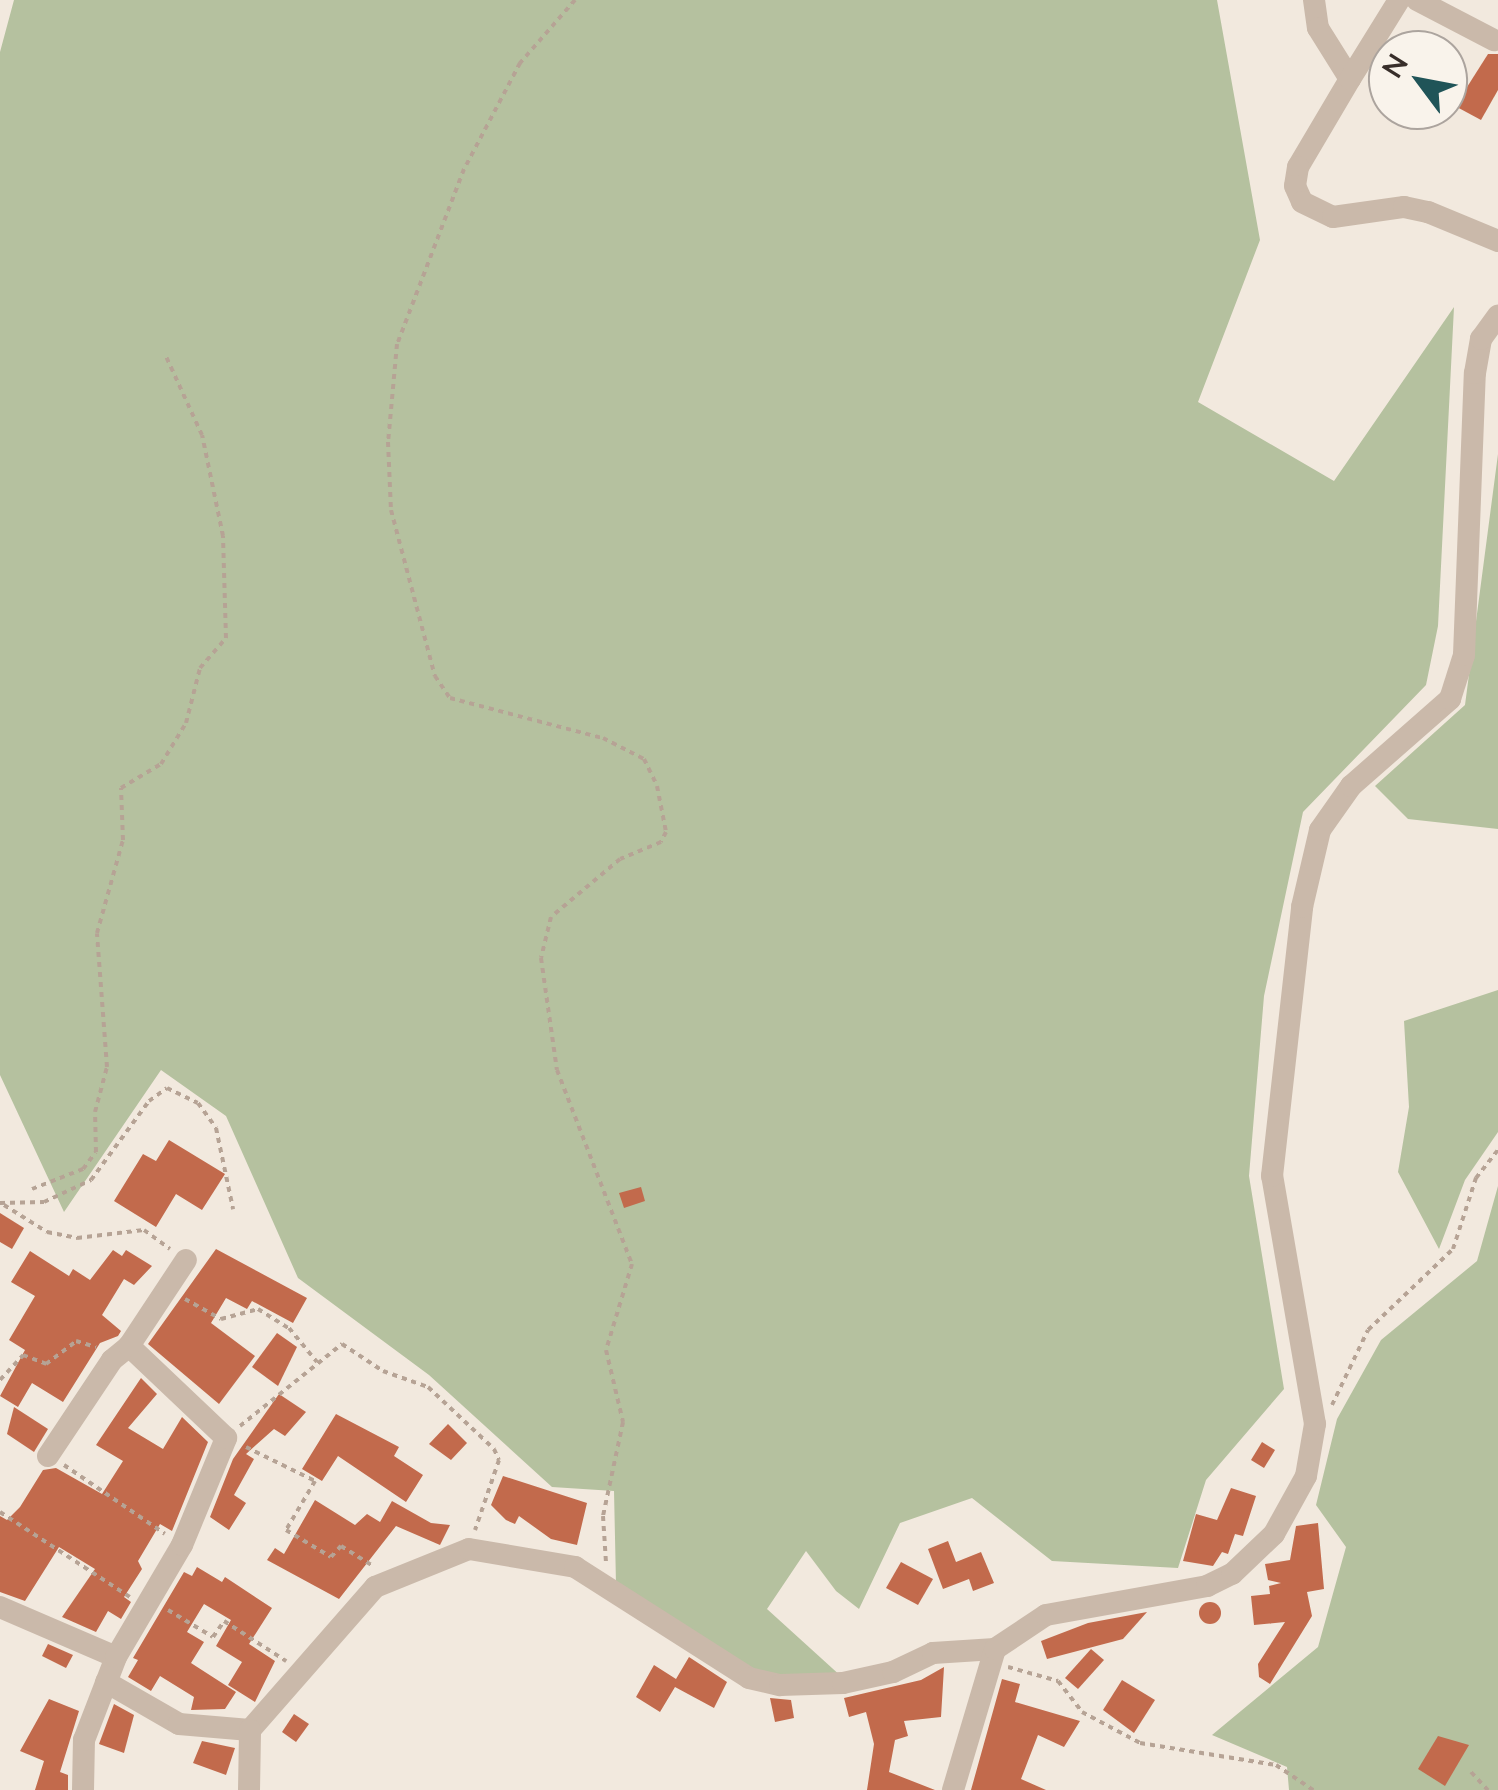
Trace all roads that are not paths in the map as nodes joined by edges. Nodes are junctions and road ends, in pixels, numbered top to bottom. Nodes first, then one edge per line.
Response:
1 (1399, 0) edge
2 (1418, 0) edge
3 (1316, 4) edge
4 (1494, 40) dead end
5 (1350, 79) junction
6 (1498, 242) edge
7 (1498, 316) edge
8 (186, 1260) road end
9 (121, 1353) junction
10 (48, 1456) road end
11 (0, 1607) edge
12 (116, 1656) junction
13 (991, 1656) junction
14 (106, 1682) junction
15 (250, 1730) junction
16 (83, 1790) edge
17 (248, 1790) edge
18 (953, 1790) edge

1 - 5 street
2 - 4 street
3 - 5 street
5 - 6 street
7 - 13 street
8 - 9 street
9 - 10 street
9 - 12 street
11 - 12 street
12 - 14 street
13 - 15 street
13 - 18 street
14 - 15 street
14 - 16 street
15 - 17 street

